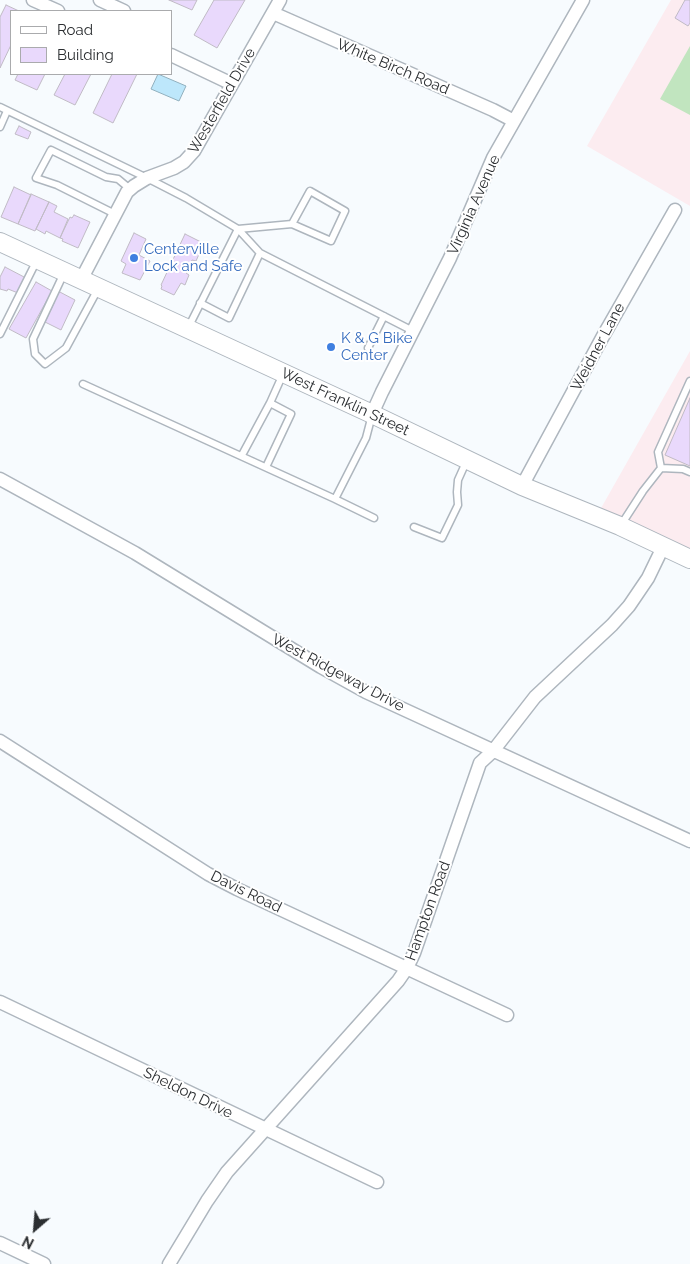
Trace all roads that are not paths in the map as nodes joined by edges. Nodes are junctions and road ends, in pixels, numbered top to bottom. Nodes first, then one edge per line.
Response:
1 (33, 0) edge
2 (100, 0) edge
3 (280, 0) edge
4 (583, 0) edge
5 (56, 10) edge
6 (122, 10) edge
7 (272, 13) junction
8 (172, 55) edge
9 (232, 84) junction
10 (0, 107) edge
11 (7, 111) junction
12 (514, 121) junction
13 (0, 127) edge
14 (146, 178) junction
15 (130, 190) junction
16 (675, 210) dead end
17 (115, 214) junction
18 (292, 224) junction
19 (238, 229) junction
20 (0, 242) edge
21 (260, 254) junction
22 (38, 259) junction
23 (65, 272) junction
24 (81, 280) junction
25 (99, 288) junction
26 (200, 303) junction
27 (384, 316) junction
28 (187, 329) junction
29 (413, 330) junction
30 (0, 334) edge
31 (368, 348) dead end
32 (284, 373) junction
33 (690, 381) edge
34 (83, 384) dead end
35 (270, 403) junction
36 (372, 414) junction
37 (242, 456) junction
38 (467, 459) junction
39 (266, 467) junction
40 (661, 468) junction
41 (690, 472) edge
42 (0, 479) edge
43 (522, 486) junction
44 (335, 499) junction
45 (374, 518) dead end
46 (620, 526) junction
47 (414, 527) dead end
48 (663, 547) junction
49 (690, 559) edge
50 (0, 741) edge
51 (493, 751) junction
52 (690, 841) edge
53 (407, 968) junction
54 (0, 1002) edge
55 (507, 1015) dead end
56 (266, 1129) junction
57 (377, 1182) dead end
58 (0, 1243) edge
59 (44, 1264) edge
60 (169, 1264) edge

1 - 5 street
2 - 6 street
3 - 7 street, Westerfield Drive
4 - 12 street, Virginia Avenue
7 - 9 street, Westerfield Drive
7 - 12 street, White Birch Road
8 - 9 street
9 - 14 street, Westerfield Drive
10 - 11 lane
11 - 13 lane
11 - 14 lane
12 - 29 street, Virginia Avenue
14 - 15 street, Westerfield Drive
14 - 19 lane
15 - 17 street, Westerfield Drive
15 - 17 lane
16 - 43 street, Weidner Lane
17 - 24 street, Westerfield Drive
18 - 18 lane
18 - 19 lane
19 - 21 lane
19 - 26 lane
20 - 22 main road, West Franklin Street
21 - 26 lane
21 - 27 lane
22 - 23 main road, West Franklin Street
22 - 30 lane
23 - 24 main road, West Franklin Street
23 - 25 lane
24 - 25 main road, West Franklin Street
25 - 28 main road, West Franklin Street
26 - 28 lane
27 - 29 lane
27 - 31 lane
28 - 32 main road, West Franklin Street
29 - 36 street, Virginia Avenue
32 - 35 lane
32 - 36 main road, West Franklin Street
33 - 40 lane
34 - 37 lane
35 - 37 lane
35 - 39 lane
36 - 38 main road, West Franklin Street
36 - 44 lane
37 - 39 lane
38 - 43 main road, West Franklin Street
38 - 47 lane
39 - 44 lane
40 - 41 lane
40 - 46 lane
42 - 51 street, West Ridgeway Drive
43 - 46 main road, West Franklin Street
44 - 45 lane
46 - 48 main road, West Franklin Street
48 - 49 main road, West Franklin Street
48 - 51 street, Hampton Road
50 - 53 street, Davis Road
51 - 52 street, West Ridgeway Drive
51 - 53 street, Hampton Road
53 - 55 street, Davis Road
53 - 56 street, Hampton Road
54 - 56 street, Sheldon Drive
56 - 57 street, Sheldon Drive
56 - 60 street, Hampton Road
58 - 59 street

